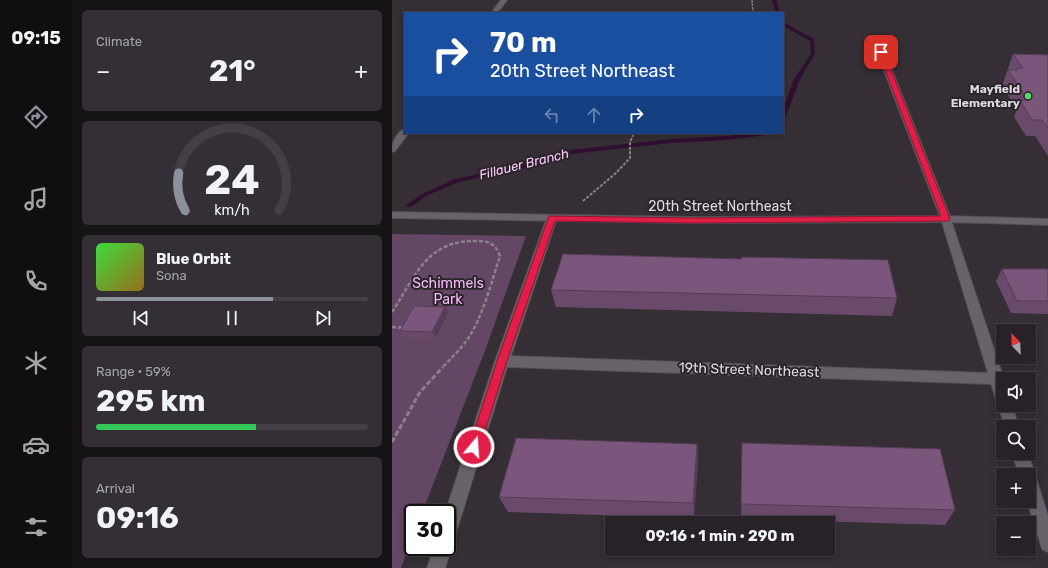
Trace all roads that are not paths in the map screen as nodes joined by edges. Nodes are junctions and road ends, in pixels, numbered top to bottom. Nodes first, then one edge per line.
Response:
1 (504, 0) edge
2 (495, 12) edge
3 (877, 42) dead end
4 (404, 133) edge
5 (392, 149) edge
6 (392, 215) edge
7 (552, 218) junction
8 (946, 219) junction
9 (1048, 222) edge
10 (502, 361) junction
11 (996, 376) edge
12 (996, 379) edge
13 (1036, 504) edge
14 (456, 505) edge
15 (1048, 542) edge
16 (440, 556) edge
17 (436, 568) edge

1 - 2 street
3 - 8 street
4 - 5 street
6 - 7 street, 20th Street Northeast
7 - 8 street, 20th Street Northeast
7 - 10 street
8 - 9 street, 20th Street Northeast
8 - 11 street
10 - 12 street, 19th Street Northeast
10 - 14 street
13 - 15 street
16 - 17 street

